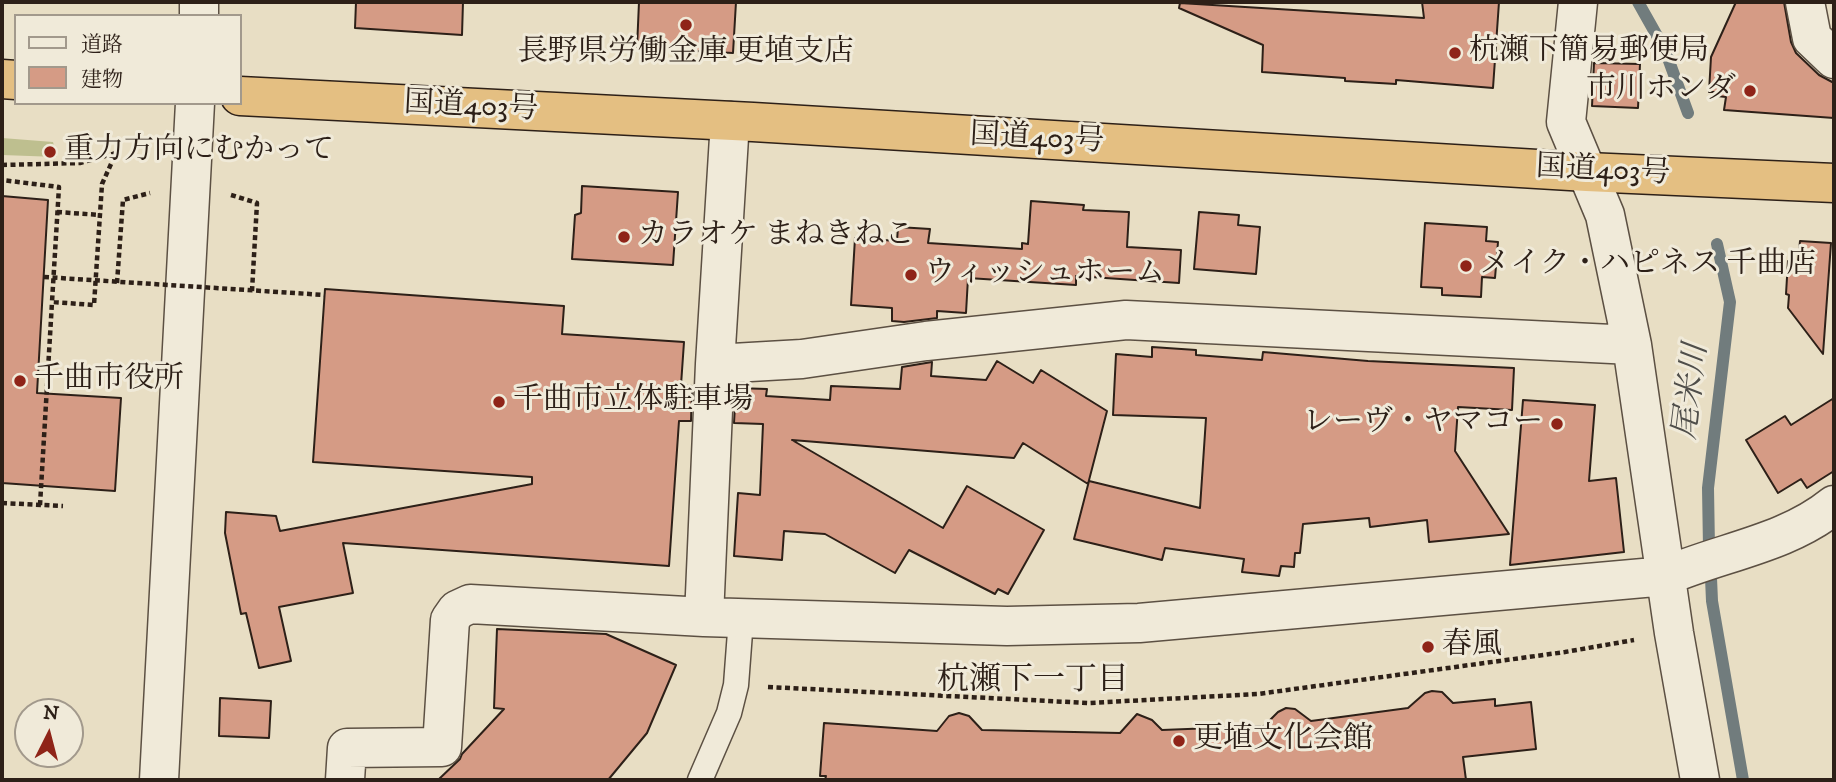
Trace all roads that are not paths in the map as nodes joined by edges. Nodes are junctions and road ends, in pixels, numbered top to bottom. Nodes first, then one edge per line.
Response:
1 (1577, 2) edge
2 (1805, 2) edge
3 (1834, 59) edge
4 (242, 96) edge
5 (195, 105) edge
6 (730, 121) junction
7 (1587, 173) junction
8 (1834, 183) edge
9 (1632, 345) junction
10 (715, 364) junction
11 (1834, 505) edge
12 (1666, 576) junction
13 (722, 618) junction
14 (159, 780) edge
15 (345, 780) edge
16 (699, 780) edge
17 (1700, 780) edge

1 - 7 street
2 - 3 street
4 - 6 highway, 国道403号
5 - 14 street
6 - 7 highway, 国道403号
6 - 10 street
7 - 8 highway, 国道403号
7 - 9 street
9 - 10 street
9 - 12 street
10 - 13 street
11 - 12 street
12 - 13 street
12 - 17 street
13 - 15 street
13 - 16 lane

